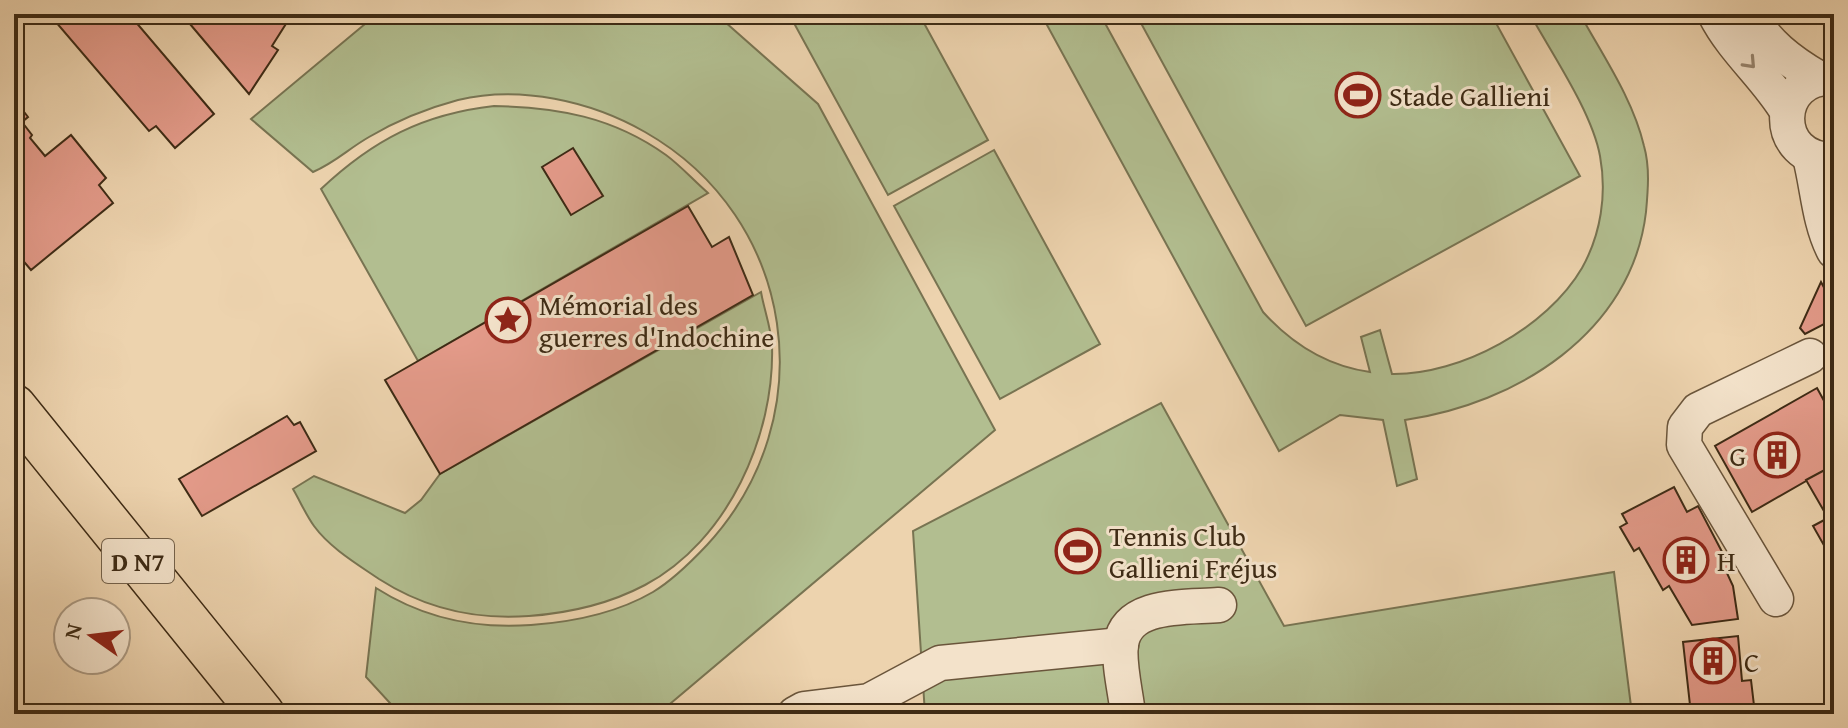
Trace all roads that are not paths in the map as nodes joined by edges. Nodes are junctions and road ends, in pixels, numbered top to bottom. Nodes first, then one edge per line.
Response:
1 (1715, 14) edge
2 (1749, 14) edge
3 (1826, 78) edge
4 (1787, 111) junction
5 (1822, 158) edge
6 (1834, 251) edge
7 (1810, 356) dead end
8 (14, 407) edge
9 (1776, 599) dead end
10 (1219, 605) dead end
11 (1121, 645) junction
12 (262, 714) edge
13 (795, 714) edge
14 (1128, 714) edge

1 -> 4 street
2 - 3 street
3 - 4 street
4 - 5 street
5 - 6 street
7 - 9 street
8 - 12 main road, D N7
10 - 11 street
11 - 13 street
11 - 14 street

